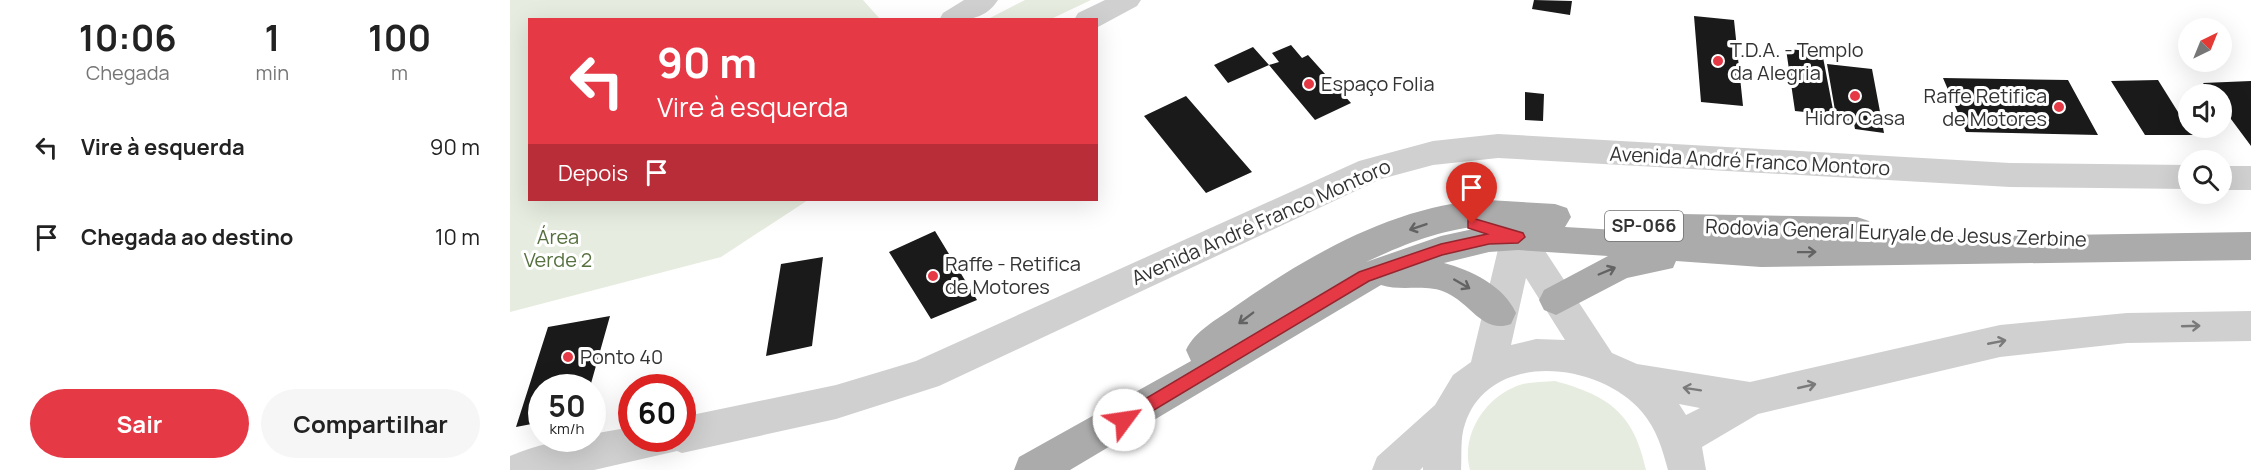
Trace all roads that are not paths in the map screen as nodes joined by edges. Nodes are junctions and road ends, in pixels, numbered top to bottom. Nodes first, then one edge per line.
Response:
1 (984, 0) edge
2 (1127, 0) edge
3 (956, 18) edge
4 (1092, 18) edge
5 (2178, 177) edge
6 (2232, 178) edge
7 (2251, 178) edge
8 (1450, 217) junction
9 (1640, 226) junction
10 (1518, 237) junction
11 (2251, 246) edge
12 (1761, 253) junction
13 (1364, 277) junction
14 (1556, 300) junction
15 (1499, 313) junction
16 (2251, 326) edge
17 (1597, 360) junction
18 (1488, 368) junction
19 (1633, 380) junction
20 (1750, 399) junction
21 (1447, 418) junction
22 (696, 432) edge
23 (1103, 432) junction
24 (618, 447) edge
25 (1683, 455) edge
26 (521, 470) edge
27 (1033, 470) edge
28 (1391, 470) edge
29 (1442, 470) edge

1 - 3 street
2 - 4 street
5 - 22 street, Avenida André Franco Montoro
6 - 7 street
8 - 9 main road, Rodovia General Euryale de Jesus Zerbine / SP-066
8 - 10 main road
8 -> 23 main road, Rodovia General Euryale de Jesus Zerbine / SP-066
9 - 10 main road
9 - 11 main road, Rodovia General Euryale de Jesus Zerbine / SP-066
10 - 12 main road, Rodovia General Euryale de Jesus Zerbine / SP-066
10 - 13 main road, Rodovia General Euryale de Jesus Zerbine / SP-066
10 - 14 street
10 - 15 street
12 -> 11 main road, Rodovia General Euryale de Jesus Zerbine / SP-066
14 -> 12 main road
13 -> 15 main road
13 - 23 main road, Rodovia General Euryale de Jesus Zerbine / SP-066
14 - 17 street
15 - 18 street
20 -> 16 street
17 - 18 street
17 - 19 street
18 - 21 street
20 -> 19 street
19 - 25 street
20 - 25 street
21 - 28 street
21 - 29 street
23 - 27 main road, Rodovia General Euryale de Jesus Zerbine / SP-066
24 - 26 street

